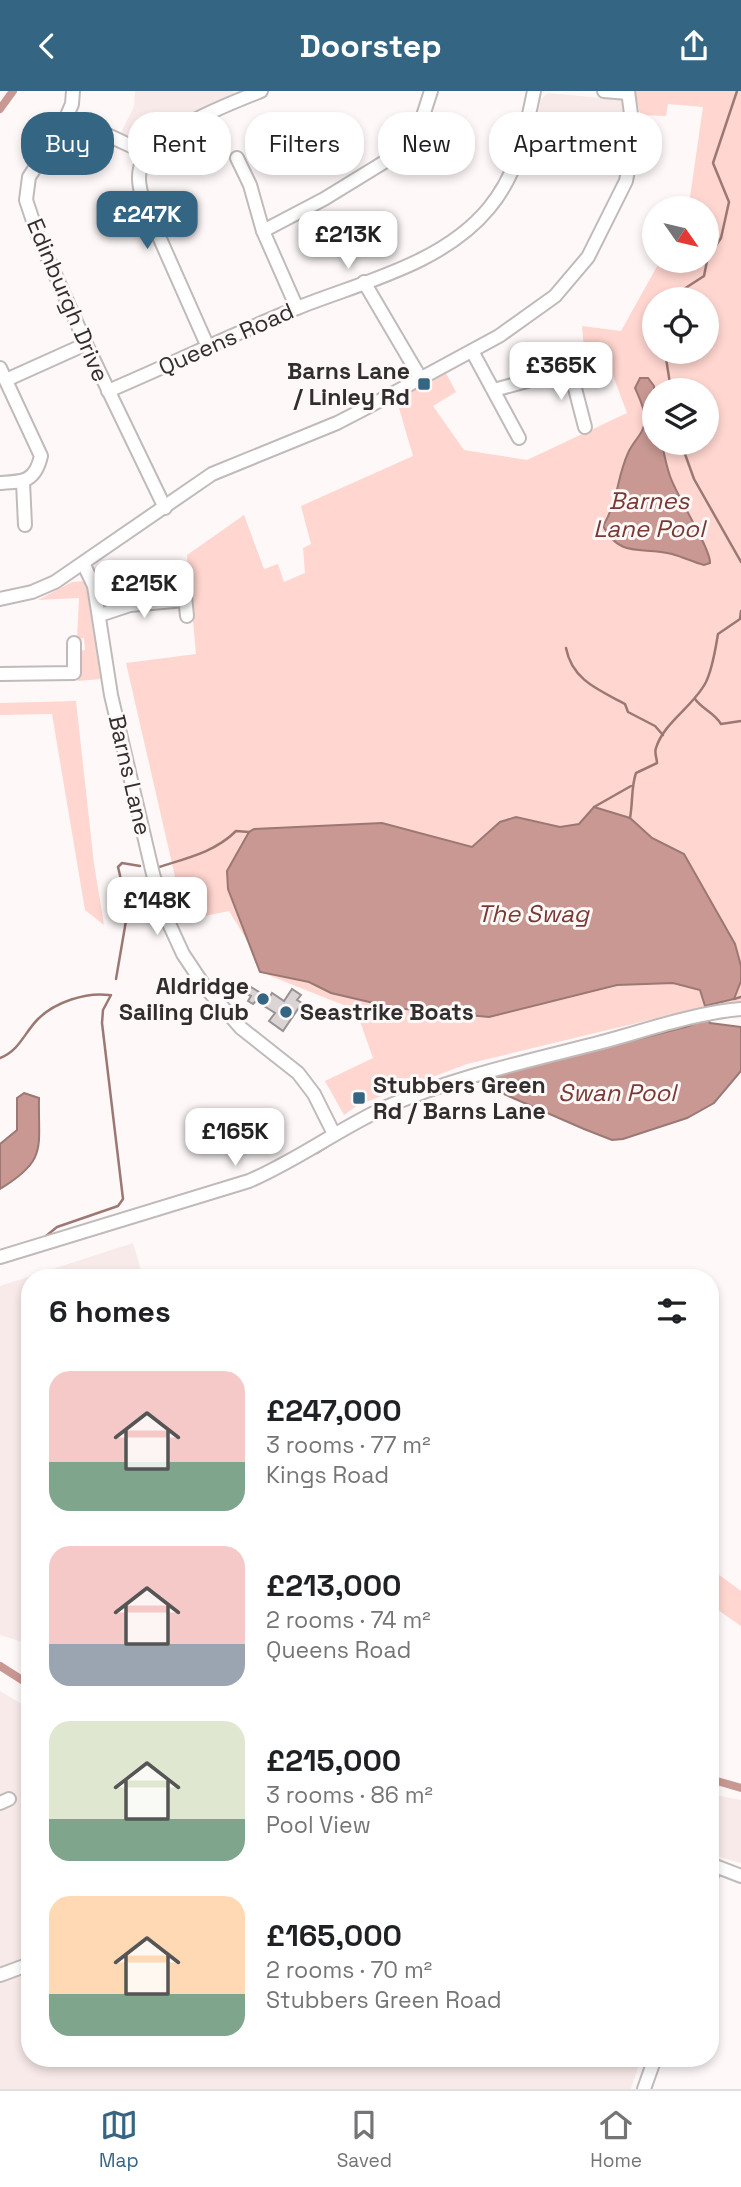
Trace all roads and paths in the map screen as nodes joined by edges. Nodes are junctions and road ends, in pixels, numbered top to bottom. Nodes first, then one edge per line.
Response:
1 (73, 91) edge
2 (261, 91) edge
3 (431, 91) edge
4 (534, 91) edge
5 (604, 91) edge
6 (628, 92) edge
7 (68, 112) edge
8 (212, 112) edge
9 (237, 158) dead end
10 (30, 175) edge
11 (140, 175) edge
12 (262, 231) junction
13 (364, 282) junction
14 (297, 308) junction
15 (86, 344) junction
16 (208, 347) junction
17 (472, 351) junction
18 (585, 365) dead end
19 (0, 368) edge
20 (570, 369) junction
21 (421, 379) junction
22 (6, 380) junction
23 (494, 390) junction
24 (108, 391) junction
25 (585, 427) dead end
26 (519, 438) dead end
27 (23, 482) junction
28 (0, 483) edge
29 (164, 508) junction
30 (26, 525) dead end
31 (84, 565) junction
32 (0, 599) edge
33 (100, 615) junction
34 (187, 615) dead end
35 (74, 643) dead end
36 (0, 674) edge
37 (741, 1009) edge
38 (334, 1134) junction
39 (0, 1257) edge
40 (719, 1867) edge
41 (741, 1876) edge
42 (21, 1967) edge
43 (0, 1975) edge
44 (651, 2067) edge
45 (644, 2089) edge

1 - 7 street, Edinburgh Drive
2 - 8 street
3 - 12 street
4 - 13 street, Queens Road
5 - 6 street
6 - 17 street
9 - 12 street
10 - 15 street, Edinburgh Drive
11 - 16 street
12 - 14 street
13 - 14 street, Queens Road
13 - 21 street
14 - 16 street, Queens Road
15 - 22 street
15 - 24 street, Edinburgh Drive
16 - 24 street, Queens Road
17 - 21 street
17 - 23 street
18 - 20 street
19 - 22 street
20 - 23 street
20 - 25 street
21 - 29 street
22 - 27 street
23 - 26 street
24 - 29 street, Edinburgh Drive
27 - 28 street
27 - 30 street
29 - 31 street
31 - 32 street
31 - 33 street, Barns Lane
33 - 34 street
33 - 38 street, Barns Lane
35 - 36 street
37 - 38 street
38 - 39 street
40 - 41 street
42 - 43 street
44 - 45 street

